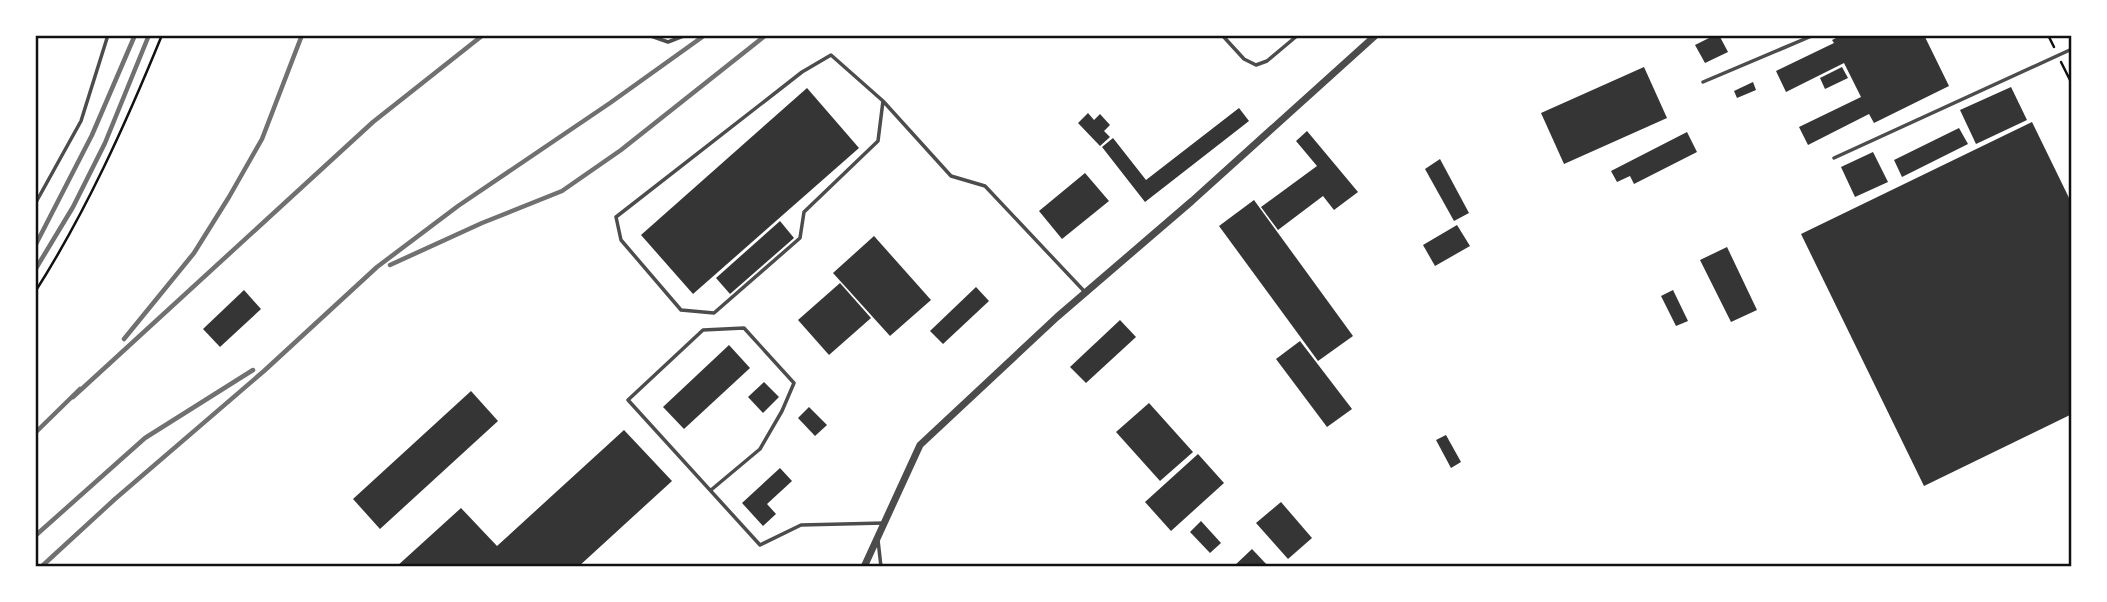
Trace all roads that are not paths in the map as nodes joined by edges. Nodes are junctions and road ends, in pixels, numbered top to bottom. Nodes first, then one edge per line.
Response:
1 (108, 35) edge
2 (648, 35) edge
3 (686, 35) edge
4 (1222, 35) edge
5 (1298, 35) edge
6 (1376, 35) edge
7 (1814, 35) edge
8 (2072, 49) edge
9 (1703, 82) dead end
10 (883, 101) junction
11 (1834, 158) dead end
12 (35, 204) edge
13 (1086, 293) junction
14 (711, 490) junction
15 (884, 523) junction
16 (877, 538) junction
17 (864, 567) edge
18 (881, 567) edge

1 - 12 lane
2 - 3 lane
4 - 5 lane
6 - 13 street
7 - 9 lane
8 - 11 lane
10 - 10 lane
10 - 13 lane
13 - 15 street
14 - 14 lane
14 - 15 lane
15 - 16 street
16 - 17 street
16 - 18 lane

